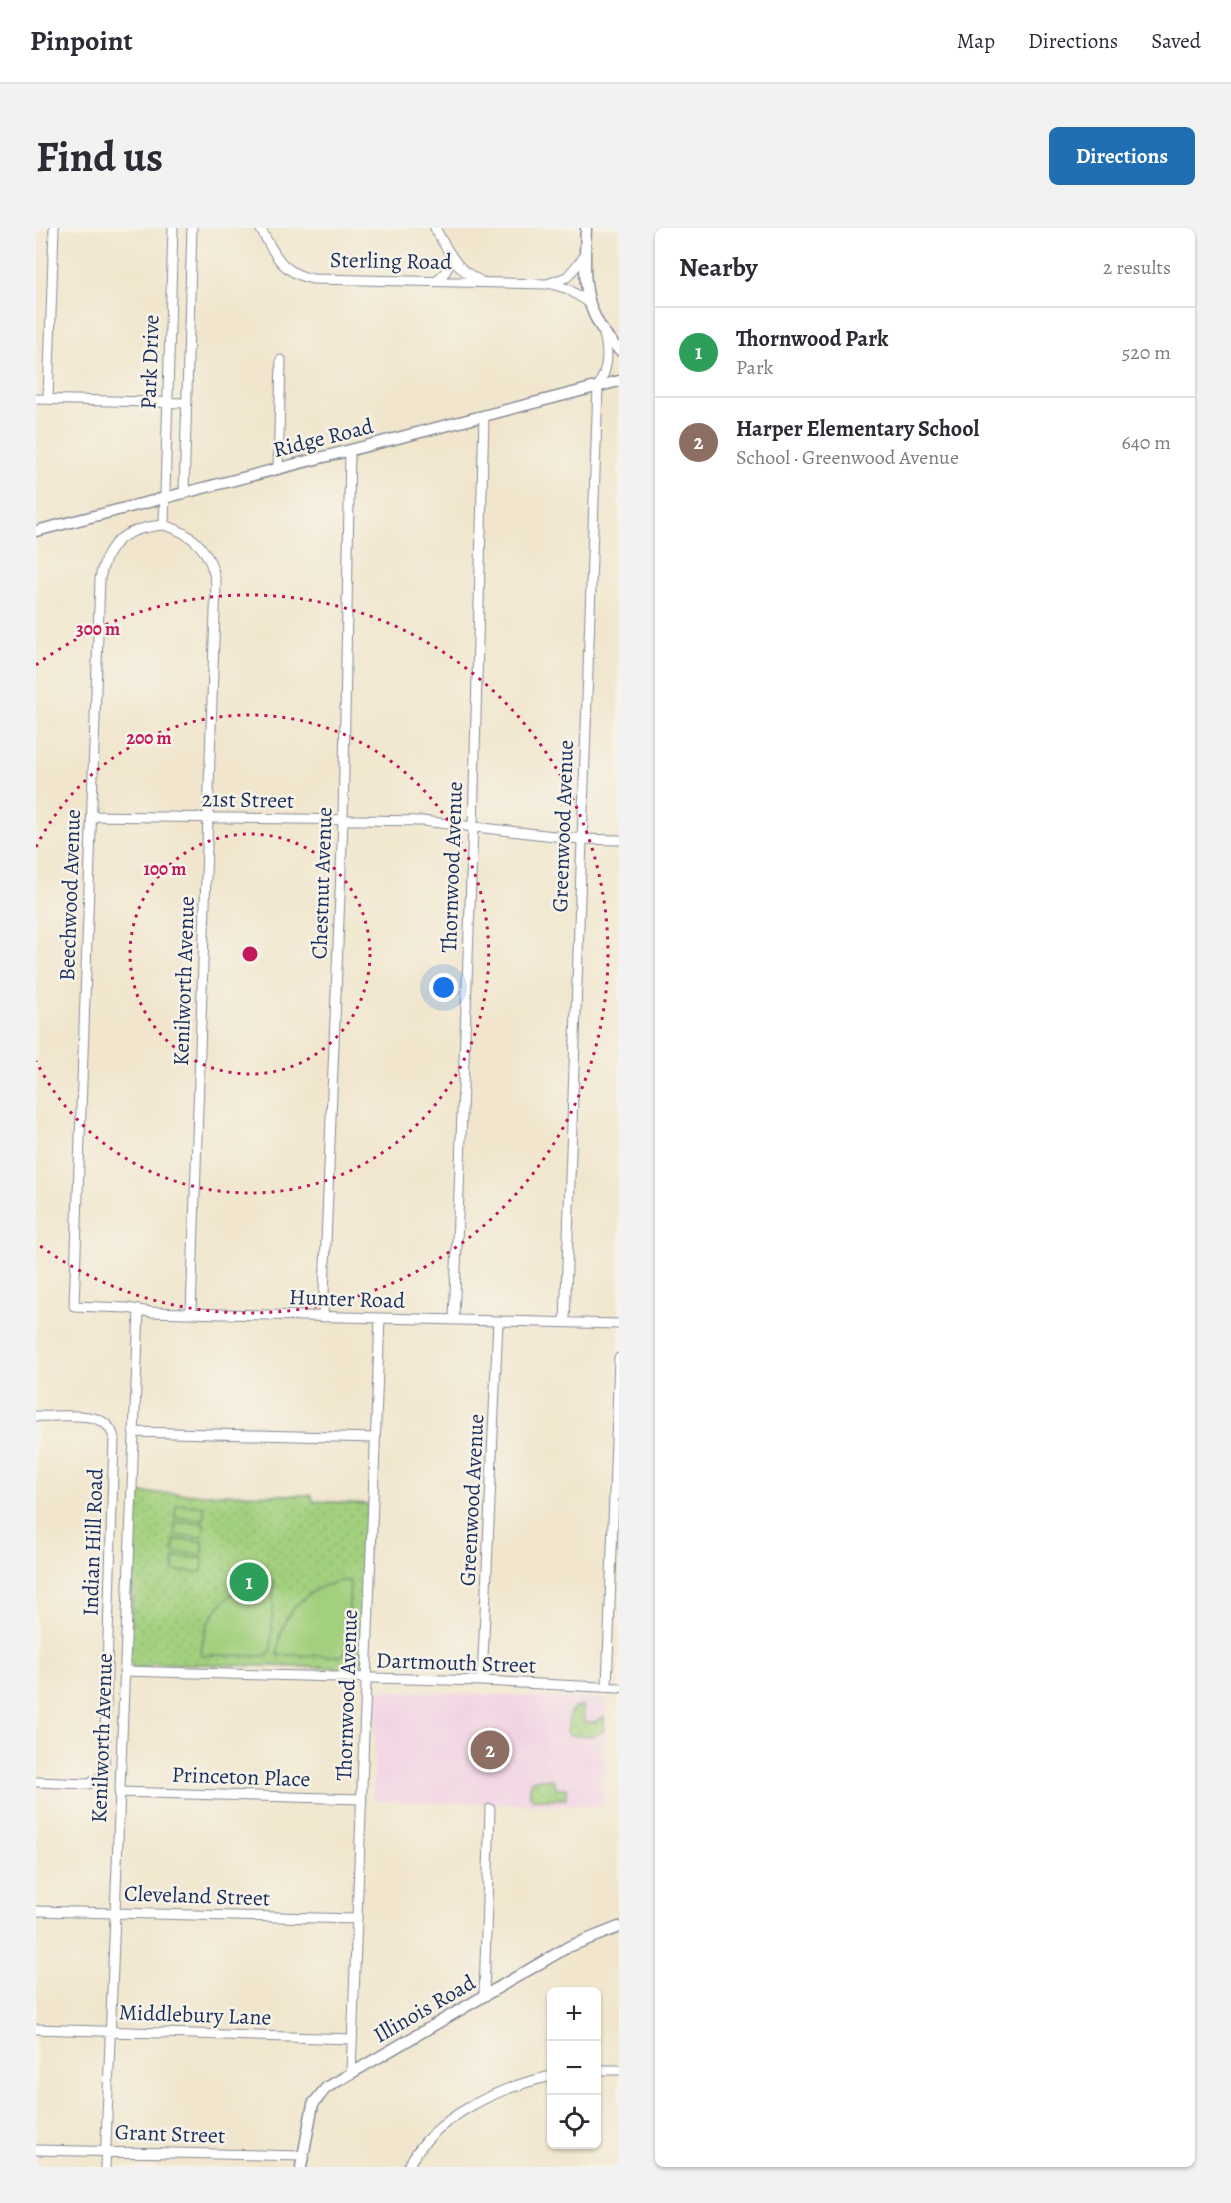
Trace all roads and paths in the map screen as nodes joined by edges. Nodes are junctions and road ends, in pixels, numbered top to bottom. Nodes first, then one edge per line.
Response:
1 (54, 228) edge
2 (173, 228) edge
3 (192, 228) edge
4 (260, 228) edge
5 (435, 228) edge
6 (586, 228) edge
7 (451, 256) junction
8 (585, 257) junction
9 (437, 281) junction
10 (480, 281) junction
11 (547, 284) junction
12 (588, 302) junction
13 (604, 334) junction
14 (619, 350) edge
15 (281, 360) dead end
16 (619, 381) edge
17 (598, 387) junction
18 (36, 399) edge
19 (48, 399) junction
20 (167, 403) junction
21 (186, 404) junction
22 (484, 416) junction
23 (350, 450) junction
24 (278, 469) junction
25 (184, 492) junction
26 (165, 497) junction
27 (164, 525) junction
28 (36, 531) edge
29 (92, 816) junction
30 (208, 817) junction
31 (343, 820) junction
32 (473, 827) junction
33 (581, 839) junction
34 (619, 840) edge
35 (74, 1306) joint
36 (139, 1310) junction
37 (191, 1313) junction
38 (323, 1317) junction
39 (380, 1318) junction
40 (454, 1320) junction
41 (498, 1321) junction
42 (565, 1322) junction
43 (619, 1324) edge
44 (619, 1358) edge
45 (618, 1394) edge
46 (36, 1416) edge
47 (133, 1432) junction
48 (375, 1438) junction
49 (616, 1512) edge
50 (614, 1625) edge
51 (124, 1671) junction
52 (366, 1678) junction
53 (482, 1681) junction
54 (607, 1688) junction
55 (619, 1688) edge
56 (36, 1782) edge
57 (119, 1792) junction
58 (362, 1799) junction
59 (489, 1809) dead end
60 (36, 1911) edge
61 (114, 1912) junction
62 (357, 1919) junction
63 (619, 1927) edge
64 (484, 1995) junction
65 (36, 2029) edge
66 (110, 2031) junction
67 (352, 2039) junction
68 (601, 2070) edge
69 (619, 2070) edge
70 (351, 2073) junction
71 (547, 2078) edge
72 (36, 2150) edge
73 (105, 2151) junction
74 (302, 2162) edge
75 (105, 2167) edge
76 (408, 2167) edge

1 - 19 street
2 - 20 street, Park Drive
3 - 21 street, Park Drive
4 - 9 street, Sterling Road
5 - 7 street
6 - 8 street
7 - 9 street
7 - 10 street
8 - 11 street
8 - 12 street
9 - 10 street, Sterling Road
10 - 11 street, Sterling Road
11 - 12 street, Sterling Road
12 - 13 street
13 - 14 street
13 - 17 street, Greenwood Avenue
15 - 24 street
16 - 17 street, Ridge Road
17 - 22 street, Ridge Road
17 - 33 street, Greenwood Avenue
18 - 19 street
19 - 20 street
20 - 21 street
20 - 26 street, Park Drive
21 - 25 street, Park Drive
22 - 23 street, Ridge Road
22 - 32 street, Thornwood Avenue
23 - 24 street, Ridge Road
23 - 31 street, Chestnut Avenue
24 - 25 street, Ridge Road
25 - 26 street, Ridge Road
26 - 27 street
26 - 28 street, Ridge Road
27 - 29 street, Beechwood Avenue
27 - 30 street, Kenilworth Avenue
29 - 30 street, 21st Street
29 - 35 street, Beechwood Avenue
30 - 31 street, 21st Street
30 - 37 street, Kenilworth Avenue
31 - 32 street, 21st Street
31 - 38 street, Chestnut Avenue
32 - 33 street, 21st Street
32 - 40 street, Thornwood Avenue
33 - 34 street, 21st Street
33 - 42 street, Greenwood Avenue
35 - 36 street, Hunter Road
36 - 37 street, Hunter Road
36 - 47 street, Kenilworth Avenue
37 - 38 street, Hunter Road
38 - 39 street, Hunter Road
39 - 40 street, Hunter Road
39 - 48 street, Thornwood Avenue
40 - 41 street, Hunter Road
41 - 42 street, Hunter Road
41 - 53 street, Greenwood Avenue
42 - 43 street, Hunter Road
44 - 45 street
45 - 49 street
46 - 56 street, Indian Hill Road
47 - 48 street
47 - 51 street, Kenilworth Avenue
48 - 52 street, Thornwood Avenue
49 - 50 street
50 - 54 street
51 - 52 street, Dartmouth Street
51 - 57 street, Kenilworth Avenue
52 - 53 street, Dartmouth Street
52 - 58 street, Thornwood Avenue
53 - 54 street, Dartmouth Street
54 - 55 street, Dartmouth Street
57 - 58 street, Princeton Place
57 - 61 street, Kenilworth Avenue
58 - 62 street, Thornwood Avenue
59 - 64 street
60 - 61 street, Cleveland Street
61 - 62 street, Cleveland Street
61 - 66 street, Kenilworth Avenue
62 - 67 street, Thornwood Avenue
63 - 64 street, Illinois Road
64 - 70 street, Illinois Road
65 - 66 street, Middlebury Lane
66 - 67 street, Middlebury Lane
66 - 73 street, Kenilworth Avenue
67 - 70 street, Thornwood Avenue
68 - 69 street
70 - 74 street, Illinois Road
71 - 76 street
72 - 73 street, Grant Street
73 - 74 street, Grant Street
73 - 75 street, Kenilworth Avenue

